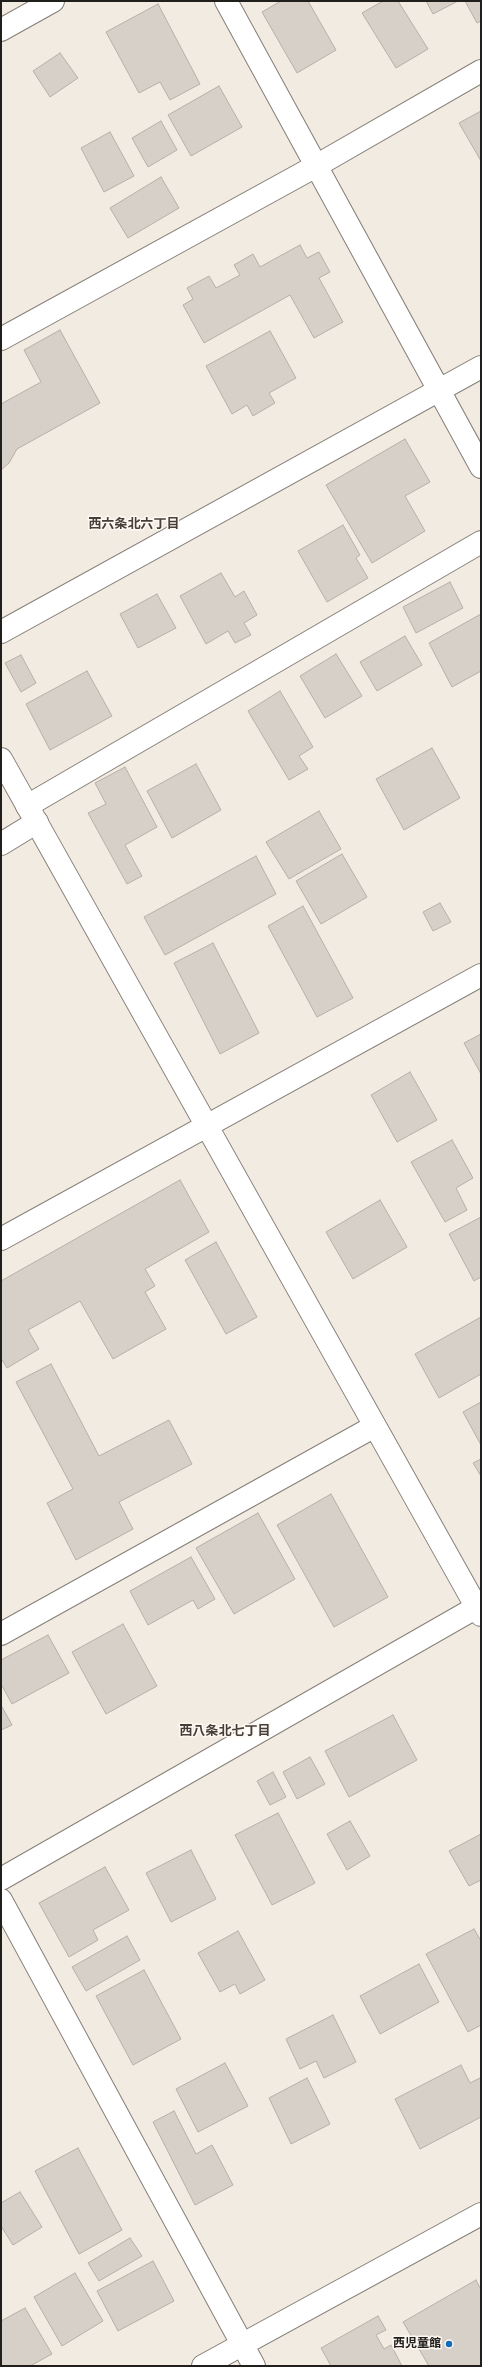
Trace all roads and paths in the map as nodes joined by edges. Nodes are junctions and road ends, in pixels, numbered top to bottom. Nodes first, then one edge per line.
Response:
1 (53, 1) edge
2 (226, 1) edge
3 (1, 30) edge
4 (481, 71) edge
5 (316, 166) junction
6 (1, 340) edge
7 (481, 367) edge
8 (439, 390) junction
9 (481, 467) edge
10 (481, 542) edge
11 (1, 632) edge
12 (1, 759) edge
13 (32, 814) junction
14 (1, 844) edge
15 (481, 975) edge
16 (206, 1127) junction
17 (1, 1239) edge
18 (375, 1426) junction
19 (479, 1611) edge
20 (1, 1634) edge
21 (1, 1879) edge
22 (1, 1900) edge
23 (481, 2214) edge
24 (242, 2344) junction
25 (203, 2366) edge
26 (254, 2366) edge

1 - 3 street
2 - 5 street
4 - 5 street
5 - 6 street
5 - 8 street
7 - 8 street
8 - 9 street
8 - 11 street
10 - 13 street
12 - 13 street
13 - 14 street
13 - 16 street
15 - 16 street
16 - 17 street
16 - 18 street
18 - 19 street
18 - 20 street
19 - 21 street
22 - 24 street
23 - 24 street
24 - 25 street
24 - 26 street

